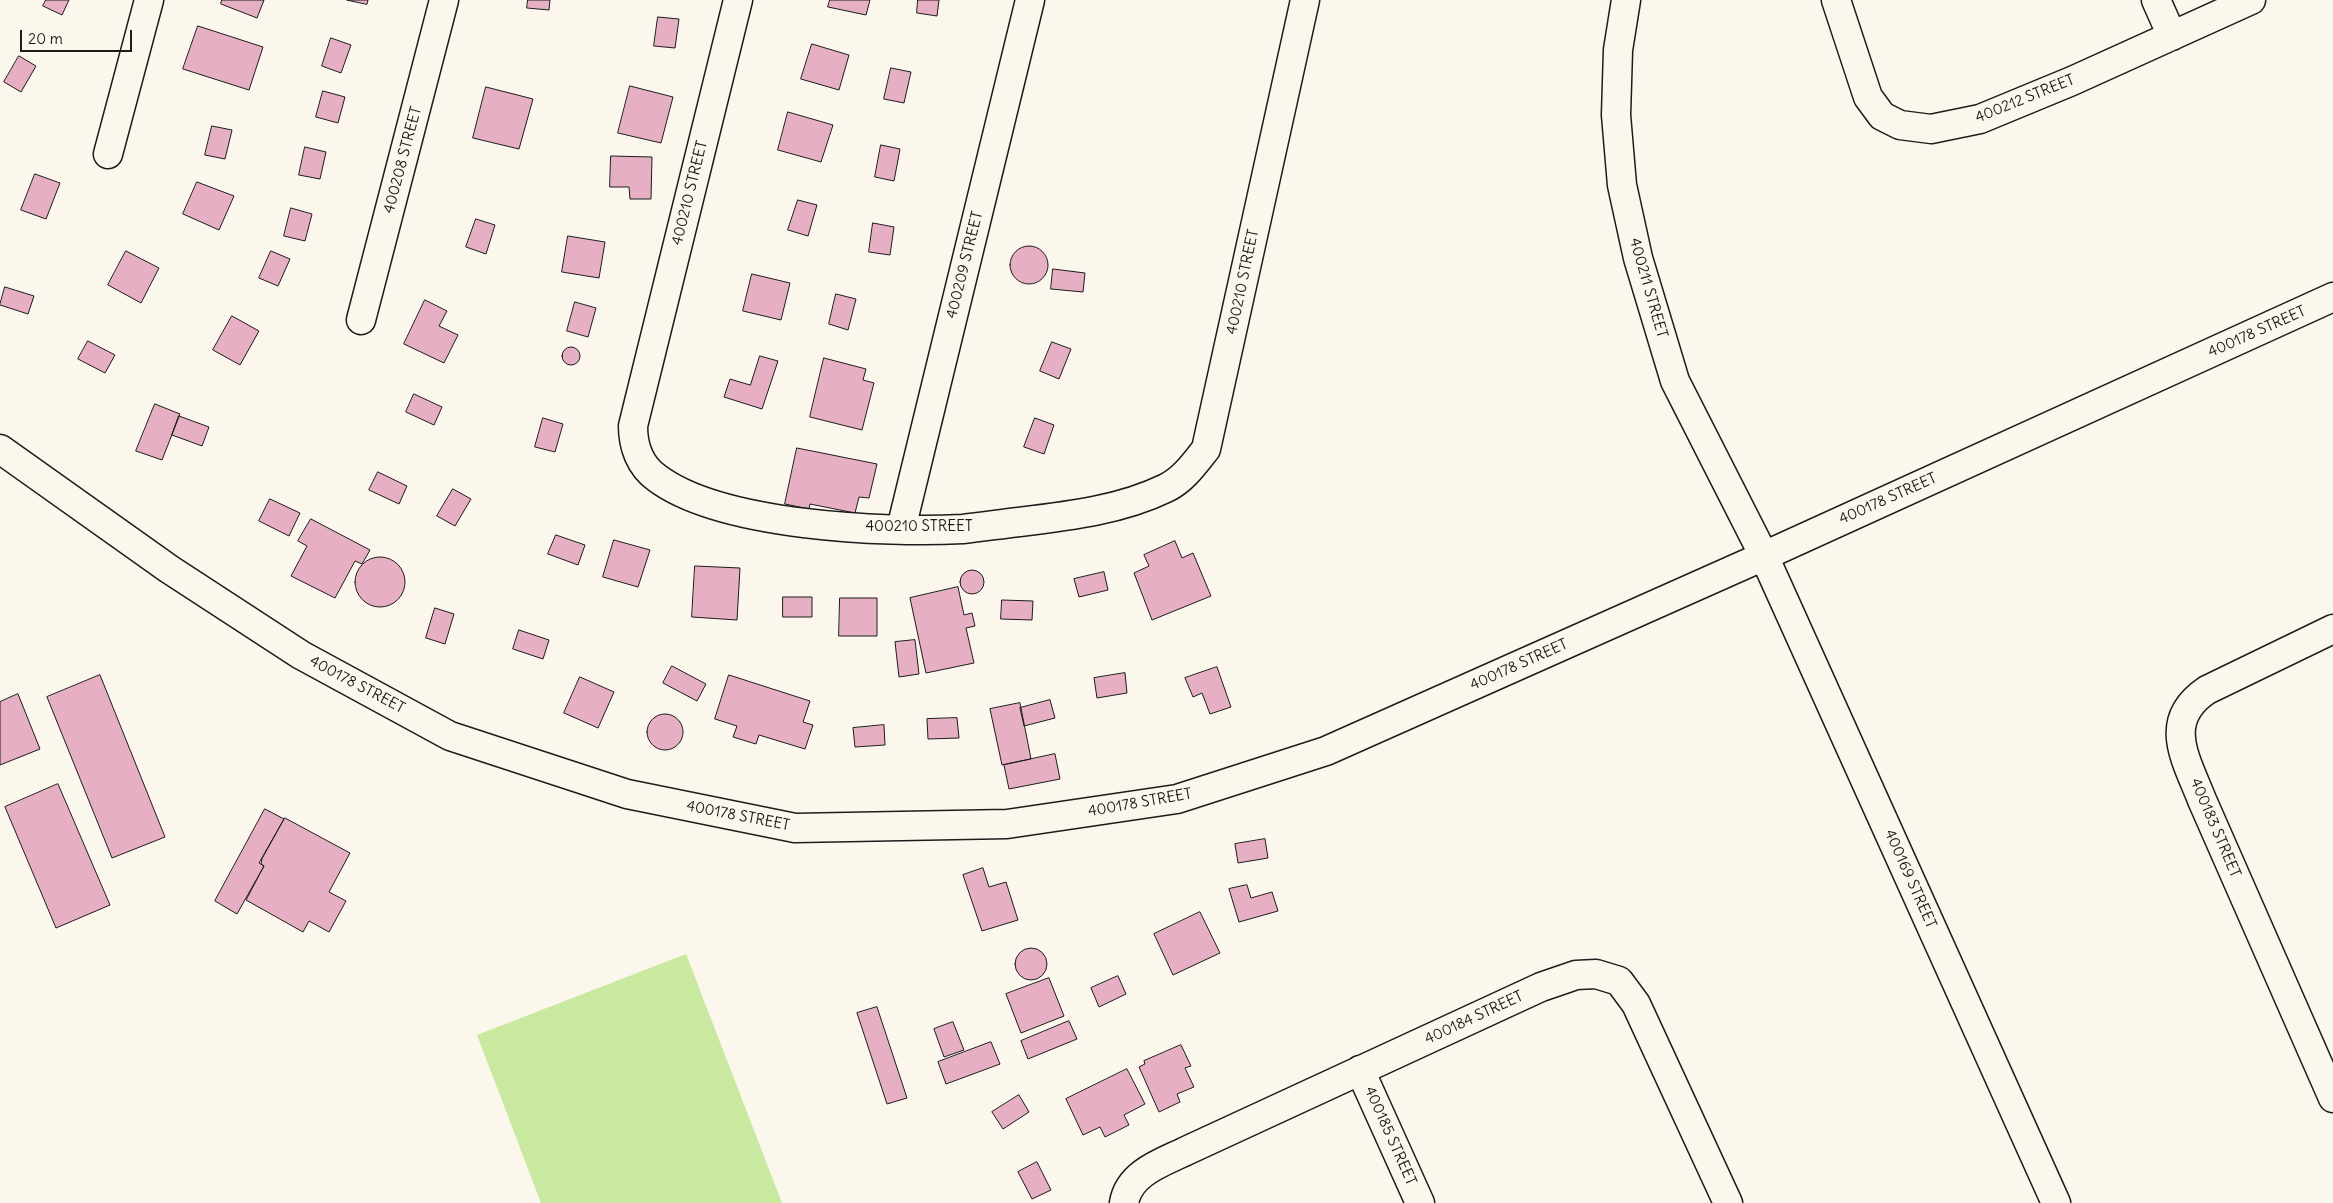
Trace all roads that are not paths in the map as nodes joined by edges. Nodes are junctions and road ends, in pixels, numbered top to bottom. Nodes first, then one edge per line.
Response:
1 (149, 0) edge
2 (444, 0) edge
3 (738, 0) edge
4 (1030, 0) edge
5 (1305, 0) edge
6 (1626, 0) edge
7 (1836, 0) edge
8 (2156, 0) edge
9 (2251, 0) edge
10 (2172, 36) junction
11 (108, 154) dead end
12 (2333, 297) edge
13 (361, 320) dead end
14 (0, 449) edge
15 (901, 529) junction
16 (1764, 556) junction
17 (2333, 629) edge
18 (1360, 1070) junction
19 (2333, 1098) edge
20 (1124, 1203) edge
21 (1420, 1203) edge
22 (1728, 1203) edge
23 (2056, 1203) edge

1 - 11 street
2 - 13 street, 400208 STREET
3 - 15 street, 400210 STREET
4 - 15 street, 400209 STREET
5 - 15 street, 400210 STREET
6 - 16 street, 400211 STREET
7 - 10 street, 400212 STREET
8 - 10 street
9 - 10 street, 400212 STREET
12 - 16 street, 400178 STREET
14 - 16 street, 400178 STREET
16 - 23 street, 400169 STREET
17 - 19 street, 400183 STREET
18 - 20 street, 400184 STREET
18 - 21 street, 400185 STREET
18 - 22 street, 400184 STREET

